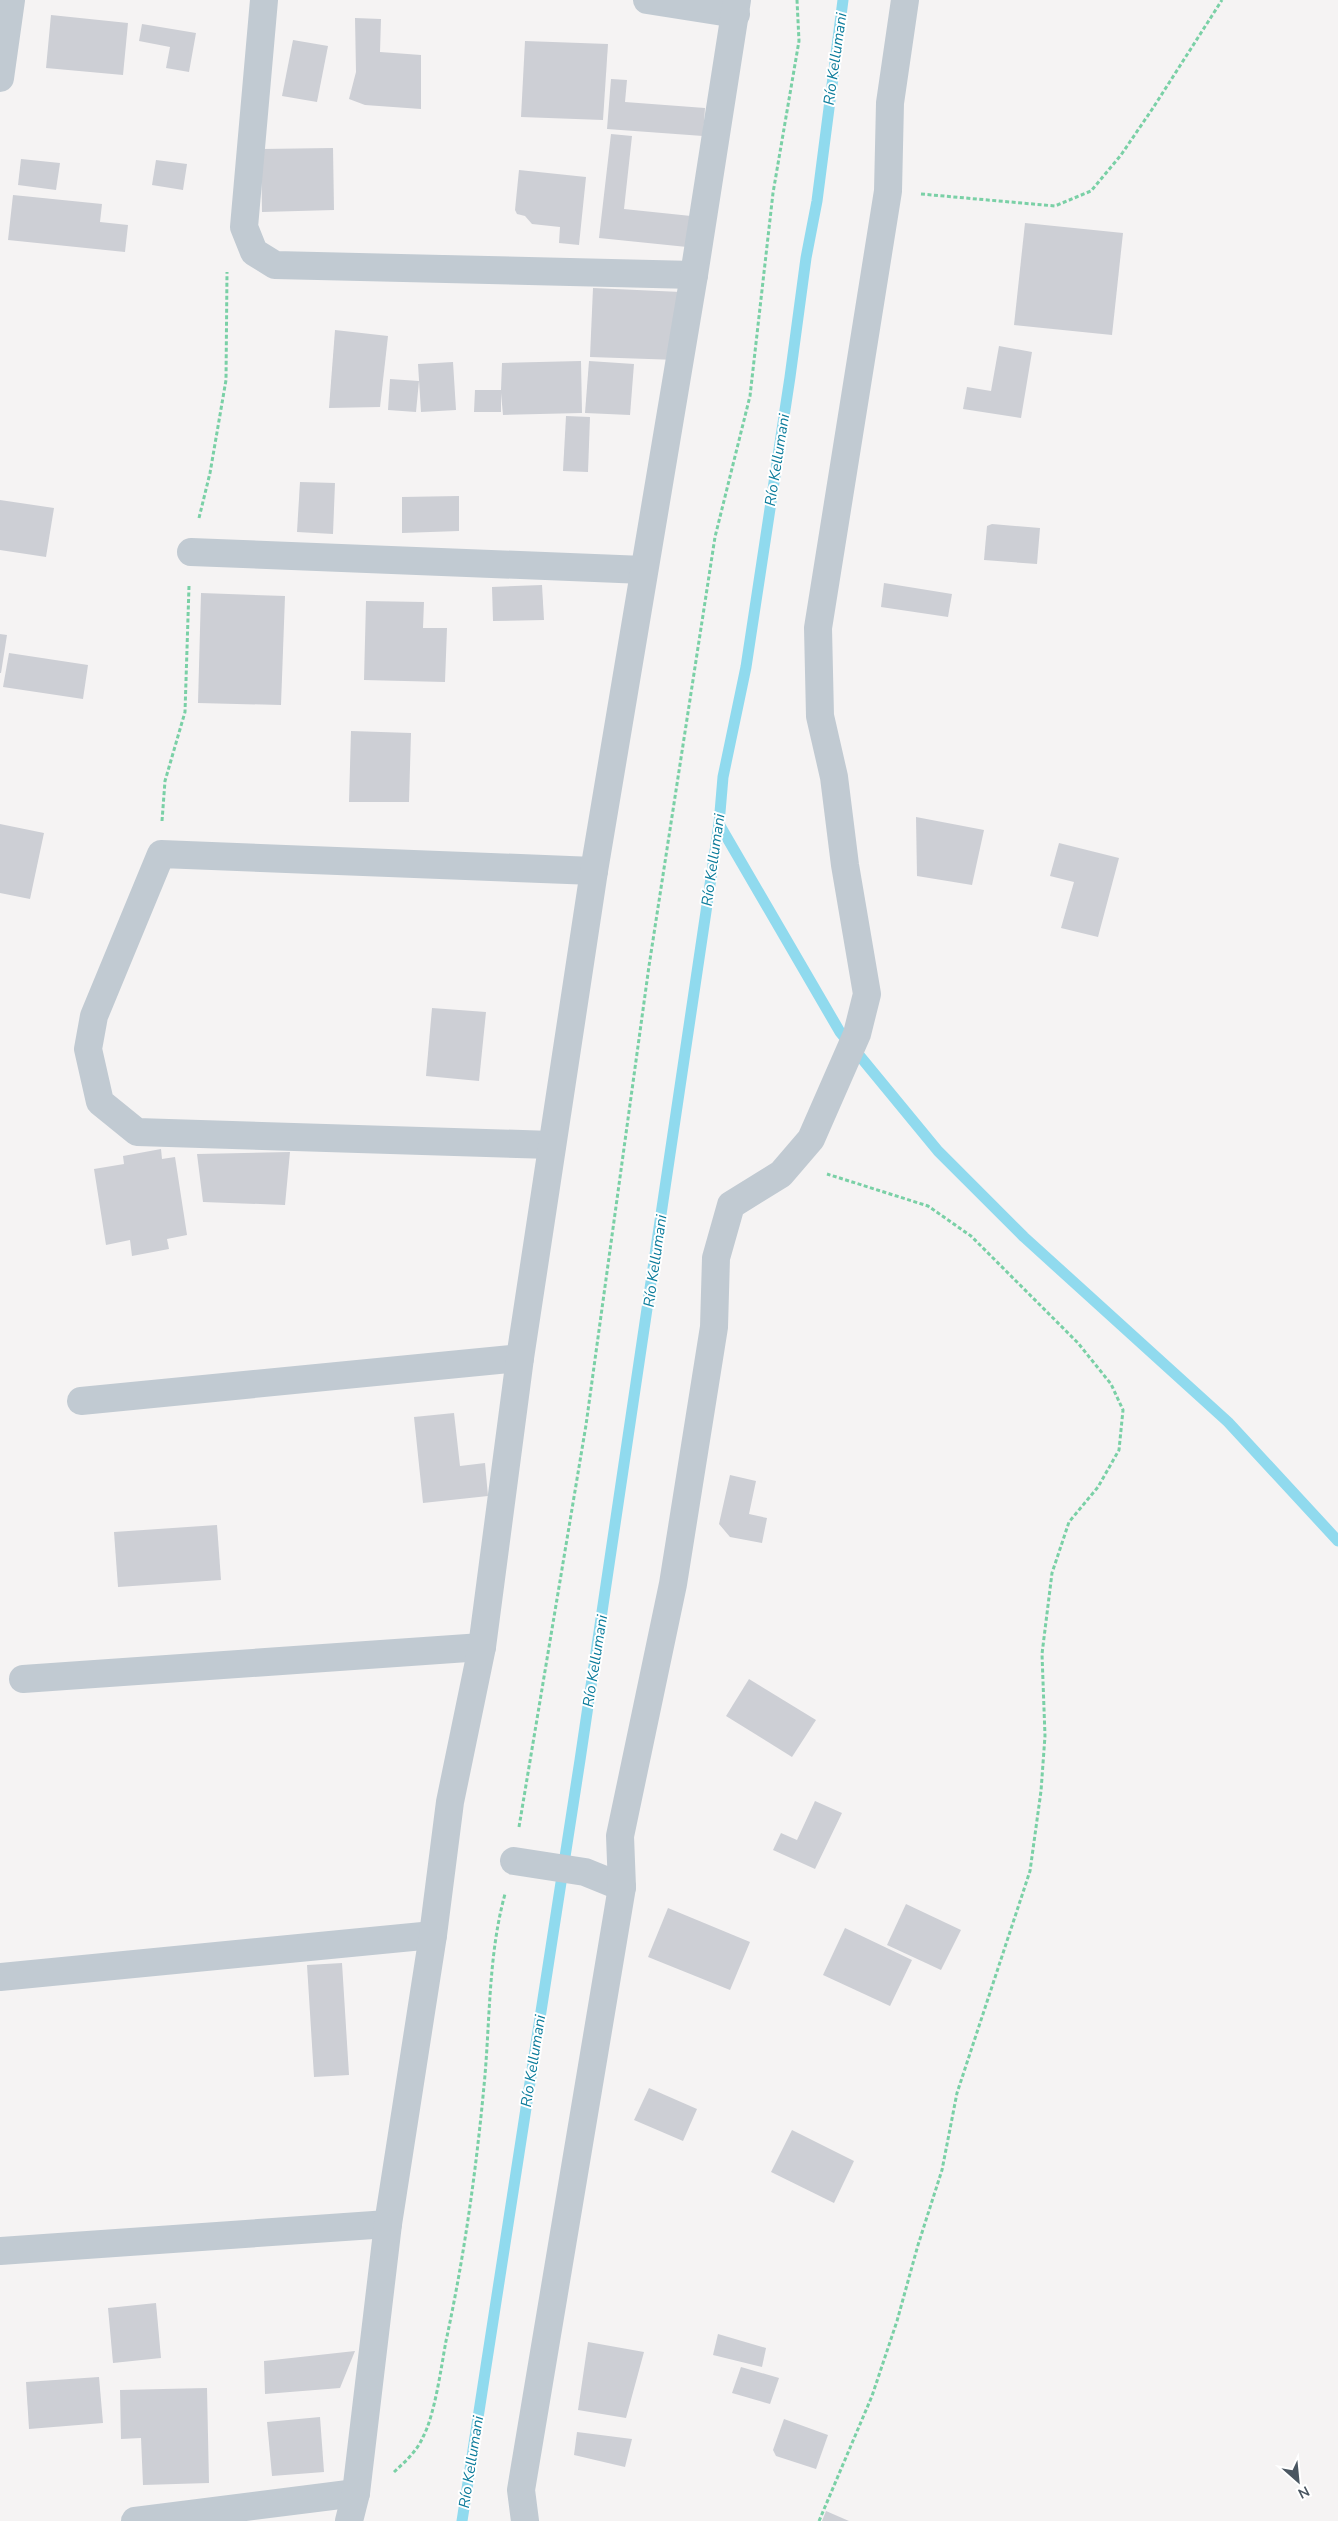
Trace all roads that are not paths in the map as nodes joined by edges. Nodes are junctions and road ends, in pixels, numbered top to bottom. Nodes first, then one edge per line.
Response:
1 (10, 0) edge
2 (264, 0) edge
3 (647, 0) edge
4 (905, 0) edge
5 (736, 7) edge
6 (0, 78) edge
7 (694, 275) junction
8 (191, 552) road end
9 (644, 570) junction
10 (594, 871) junction
11 (552, 1145) junction
12 (520, 1358) junction
13 (81, 1401) dead end
14 (482, 1647) junction
15 (22, 1679) dead end
16 (514, 1861) road end
17 (622, 1887) junction
18 (433, 1935) junction
19 (0, 1977) edge
20 (388, 2224) junction
21 (0, 2251) edge
22 (356, 2493) junction
23 (136, 2521) edge
24 (348, 2521) edge
25 (525, 2521) edge

1 - 6 street
2 - 7 street
3 - 5 street
4 - 17 street
5 - 7 street
7 - 9 street
8 - 9 street
9 - 10 street
10 - 11 street
10 - 11 street
11 - 12 street
12 - 13 street
12 - 14 street
14 - 15 street
14 - 18 street
16 - 17 street
17 - 25 street
18 - 19 street
18 - 20 street
20 - 21 street
20 - 22 street
22 - 23 street
22 - 24 street

